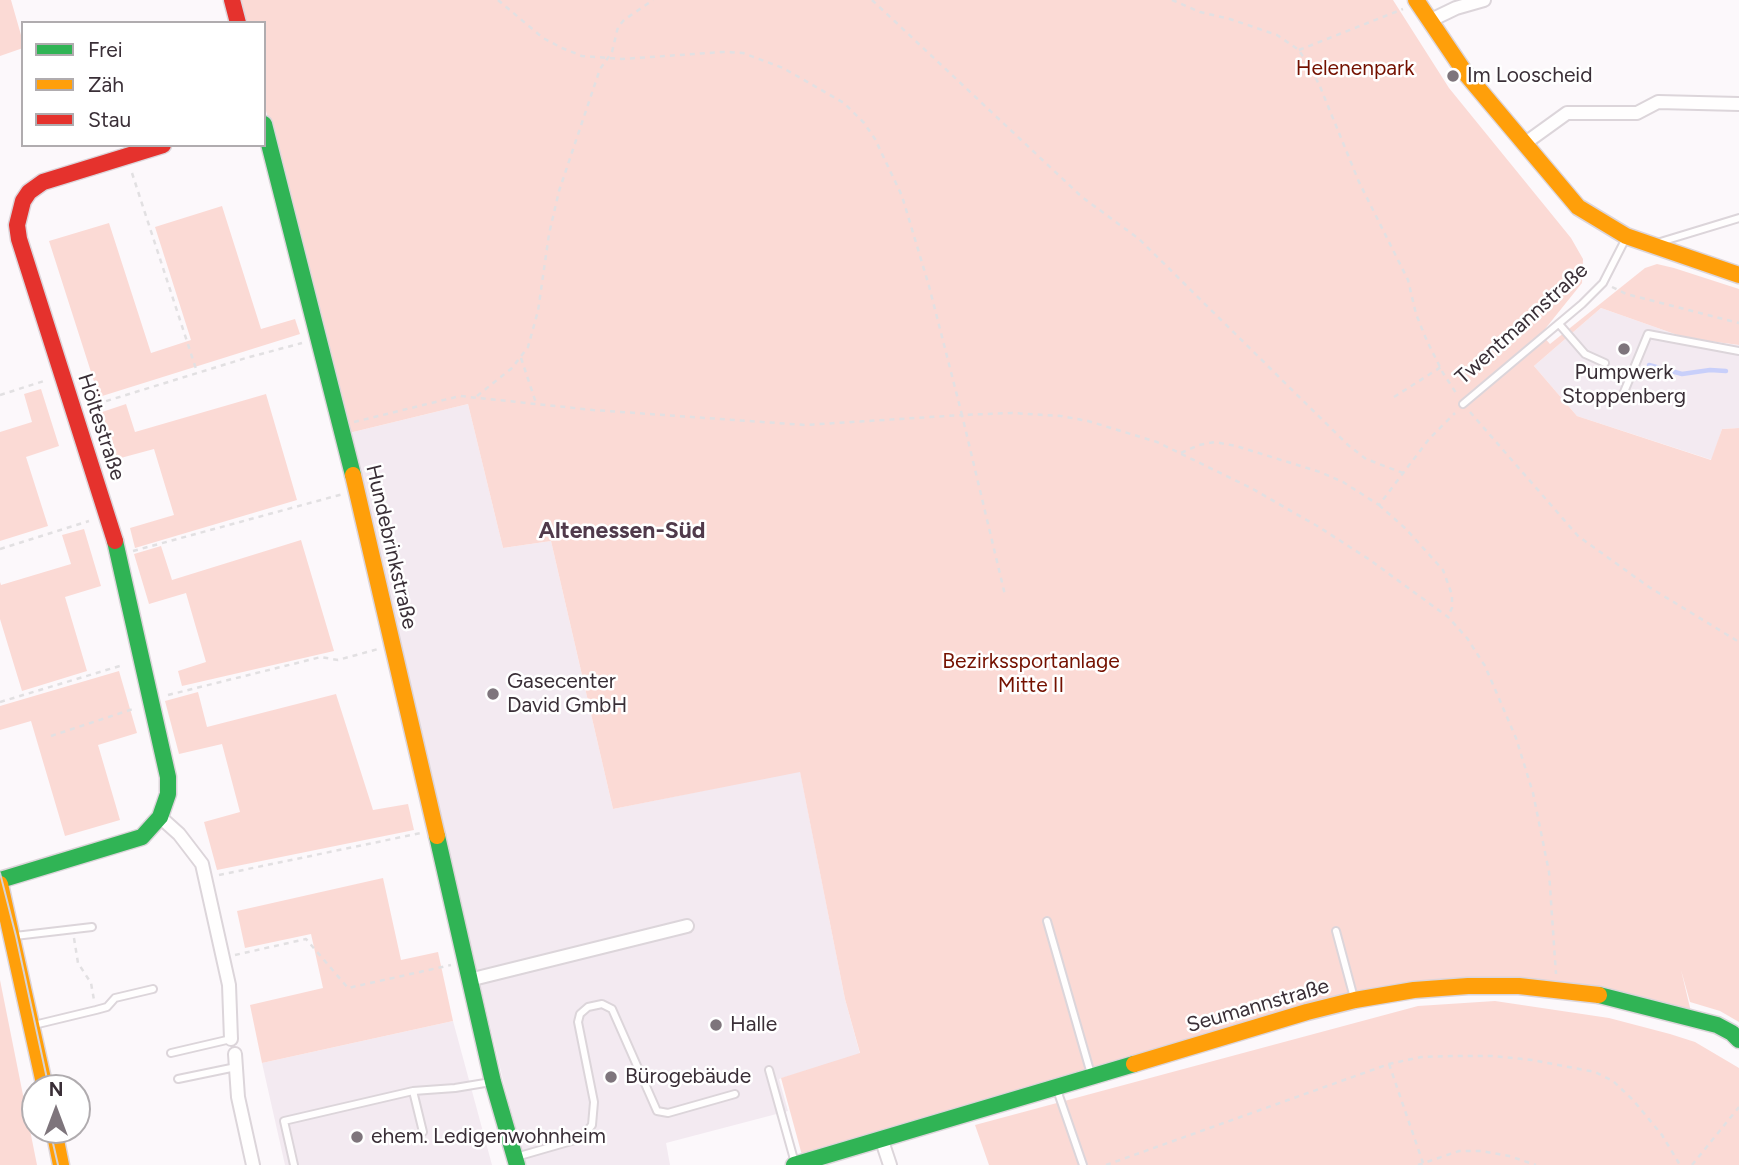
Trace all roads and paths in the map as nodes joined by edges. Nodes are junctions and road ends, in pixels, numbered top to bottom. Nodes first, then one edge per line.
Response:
1 (232, 0) edge
2 (499, 0) edge
3 (653, 0) edge
4 (872, 0) edge
5 (1172, 0) edge
6 (1484, 0) edge
7 (1417, 1) edge
8 (1429, 20) junction
9 (237, 21) edge
10 (1299, 50) junction
11 (609, 58) junction
12 (1739, 104) edge
13 (266, 132) edge
14 (1524, 144) junction
15 (157, 147) edge
16 (127, 157) junction
17 (1739, 218) edge
18 (1626, 236) junction
19 (1649, 246) junction
20 (1739, 275) edge
21 (1603, 283) junction
22 (1739, 323) edge
23 (1559, 324) junction
24 (319, 338) junction
25 (1739, 351) edge
26 (521, 358) junction
27 (1605, 363) dead end
28 (1441, 367) junction
29 (197, 372) junction
30 (53, 378) dead end
31 (1624, 391) dead end
32 (0, 395) edge
33 (477, 396) junction
34 (1394, 397) dead end
35 (1459, 397) dead end
36 (536, 403) junction
37 (1463, 404) junction
38 (74, 411) junction
39 (962, 415) junction
40 (341, 425) junction
41 (1181, 453) junction
42 (1403, 473) junction
43 (357, 490) junction
44 (1379, 505) junction
45 (89, 521) dead end
46 (0, 549) edge
47 (120, 555) junction
48 (1005, 595) dead end
49 (1448, 617) junction
50 (1739, 642) edge
51 (392, 646) junction
52 (123, 665) dead end
53 (151, 699) junction
54 (0, 702) edge
55 (133, 709) dead end
56 (51, 736) dead end
57 (160, 817) junction
58 (434, 830) junction
59 (205, 877) junction
60 (0, 882) edge
61 (1047, 921) dead end
62 (92, 926) dead end
63 (687, 926) dead end
64 (73, 928) junction
65 (1336, 931) dead end
66 (13, 937) junction
67 (222, 958) junction
68 (464, 962) junction
69 (469, 981) junction
70 (153, 989) dead end
71 (1557, 989) junction
72 (1355, 1000) junction
73 (96, 1010) junction
74 (32, 1025) junction
75 (231, 1039) joint
76 (1739, 1040) edge
77 (172, 1053) dead end
78 (234, 1054) dead end
79 (1389, 1064) junction
80 (236, 1067) junction
81 (769, 1070) dead end
82 (42, 1074) edge
83 (1091, 1076) junction
84 (178, 1079) dead end
85 (493, 1082) junction
86 (1056, 1086) junction
87 (413, 1091) junction
88 (735, 1094) dead end
89 (1739, 1107) edge
90 (423, 1132) dead end
91 (881, 1138) junction
92 (57, 1144) edge
93 (516, 1161) edge
94 (1423, 1163) junction
95 (61, 1165) edge
96 (253, 1165) edge
97 (294, 1165) edge
98 (795, 1165) edge
99 (890, 1165) edge
100 (1083, 1165) edge
101 (1106, 1165) edge
102 (1418, 1165) edge
103 (1536, 1165) edge
104 (1680, 1165) edge
105 (1692, 1165) edge

1 - 9 street
2 - 11 path
3 - 11 path
4 - 42 path
5 - 10 path
6 - 8 street
7 - 8 street
7 - 10 path
8 - 14 street
10 - 28 path
11 - 26 path
11 - 39 path
12 - 14 street
13 - 24 street, Hundebrinkstraße
14 - 18 street
15 - 16 street, Höltestraße
16 - 29 path
16 - 38 street, Höltestraße
17 - 19 lane
18 - 19 street
18 - 21 lane, Twentmannstraße
19 - 20 street
21 - 22 path
21 - 23 lane, Twentmannstraße
23 - 27 lane
23 - 37 lane, Twentmannstraße
24 - 29 path
24 - 40 street, Hundebrinkstraße
25 - 31 lane
26 - 33 path
26 - 36 path
28 - 34 path
28 - 35 path
29 - 38 path
30 - 32 path
33 - 36 path
33 - 40 path
36 - 39 path
37 - 42 path
37 - 50 path
38 - 47 street, Höltestraße
39 - 41 path
39 - 48 path
40 - 43 street, Hundebrinkstraße
41 - 44 path
41 - 49 path
42 - 44 path
43 - 47 path
43 - 51 street, Hundebrinkstraße
44 - 49 path
45 - 46 path
47 - 53 street, Höltestraße
49 - 71 path
51 - 53 path
51 - 58 street, Hundebrinkstraße
52 - 54 path
53 - 57 street, Höltestraße
55 - 56 path
57 - 59 street
57 - 60 street
58 - 59 path
58 - 68 street, Hundebrinkstraße
59 - 67 street
60 - 66 street
61 - 83 lane
62 - 64 lane
63 - 69 street
64 - 66 lane
64 - 73 path
65 - 72 lane
66 - 74 street
67 - 68 path
67 - 75 street
68 - 69 street, Hundebrinkstraße
69 - 85 street, Hundebrinkstraße
70 - 73 lane
71 - 72 street, Seumannstraße
71 - 76 street, Seumannstraße
72 - 83 street, Seumannstraße
73 - 74 lane
74 - 82 street
75 - 77 lane
78 - 80 street
79 - 94 path
79 - 101 path
79 - 104 path
80 - 84 lane
80 - 96 street
81 - 98 lane
83 - 86 street, Seumannstraße
85 - 87 lane
85 - 93 street, Hundebrinkstraße
86 - 91 street, Seumannstraße
86 - 100 lane
87 - 90 lane
87 - 97 lane
88 - 93 lane
89 - 105 path
91 - 98 street, Seumannstraße
91 - 99 street
92 - 95 street
94 - 102 path
94 - 103 path

